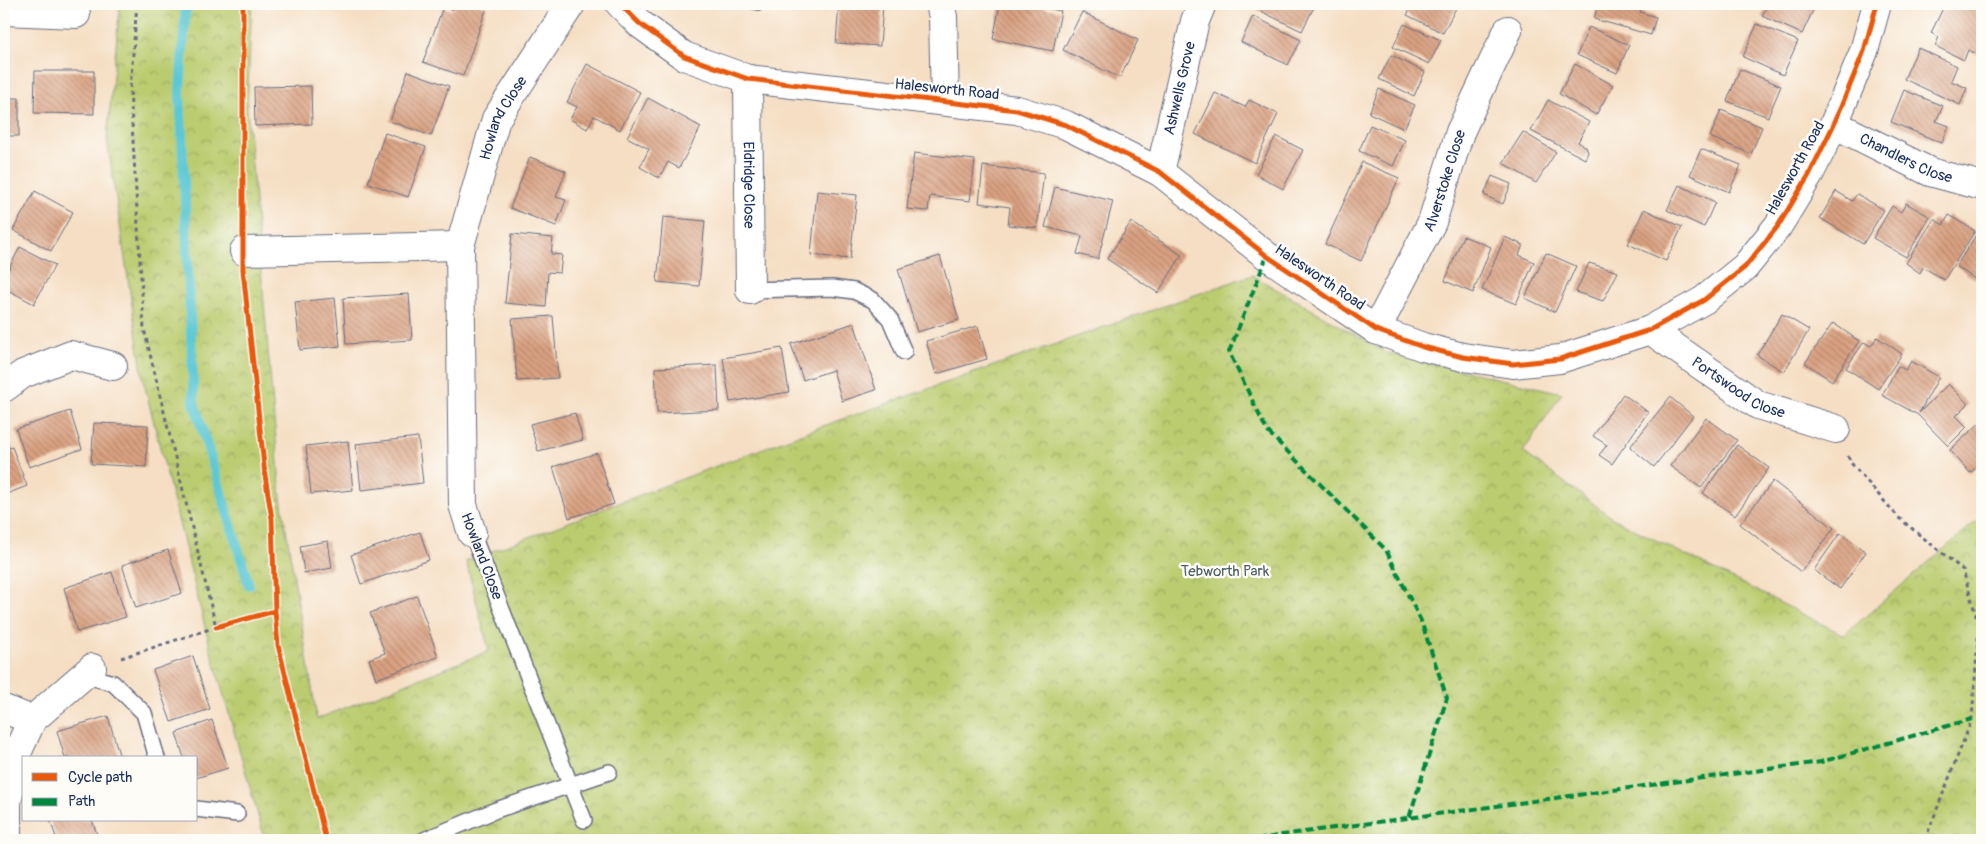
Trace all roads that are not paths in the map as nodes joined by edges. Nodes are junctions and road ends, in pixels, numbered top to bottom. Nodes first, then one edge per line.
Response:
1 (571, 4) edge
2 (620, 4) edge
3 (940, 4) edge
4 (1202, 4) edge
5 (1878, 4) edge
6 (4, 11) edge
7 (76, 14) dead end
8 (1508, 30) dead end
9 (748, 79) junction
10 (944, 101) junction
11 (1834, 124) junction
12 (1160, 172) junction
13 (1982, 186) edge
14 (460, 246) junction
15 (244, 251) dead end
16 (750, 290) joint
17 (1376, 330) junction
18 (1650, 330) junction
19 (904, 352) dead end
20 (113, 366) dead end
21 (4, 388) edge
22 (1836, 428) road end
23 (472, 533) joint
24 (88, 671) joint
25 (4, 709) edge
26 (32, 720) junction
27 (156, 756) edge
28 (609, 772) dead end
29 (570, 785) junction
30 (198, 809) edge
31 (237, 814) dead end
32 (584, 820) dead end
33 (7, 840) edge
34 (424, 840) edge

1 - 14 street, Howland Close
2 - 9 street, Halesworth Road
3 - 10 street
4 - 12 street, Ashwells Grove
5 - 11 street, Halesworth Road
6 - 7 street
8 - 17 street, Alverstoke Close
9 - 10 street, Halesworth Road
9 - 16 street, Eldridge Close
10 - 12 street, Halesworth Road
11 - 13 street, Chandlers Close
11 - 18 street, Halesworth Road
12 - 17 street, Halesworth Road
14 - 15 street
14 - 23 street, Howland Close
16 - 19 lane
17 - 18 street, Halesworth Road
18 - 22 street, Portswood Close
20 - 21 street
23 - 29 lane, Howland Close
24 - 26 street
24 - 27 lane
25 - 26 street
26 - 33 street
28 - 29 lane
29 - 32 lane, Howland Close
29 - 34 lane
30 - 31 lane

